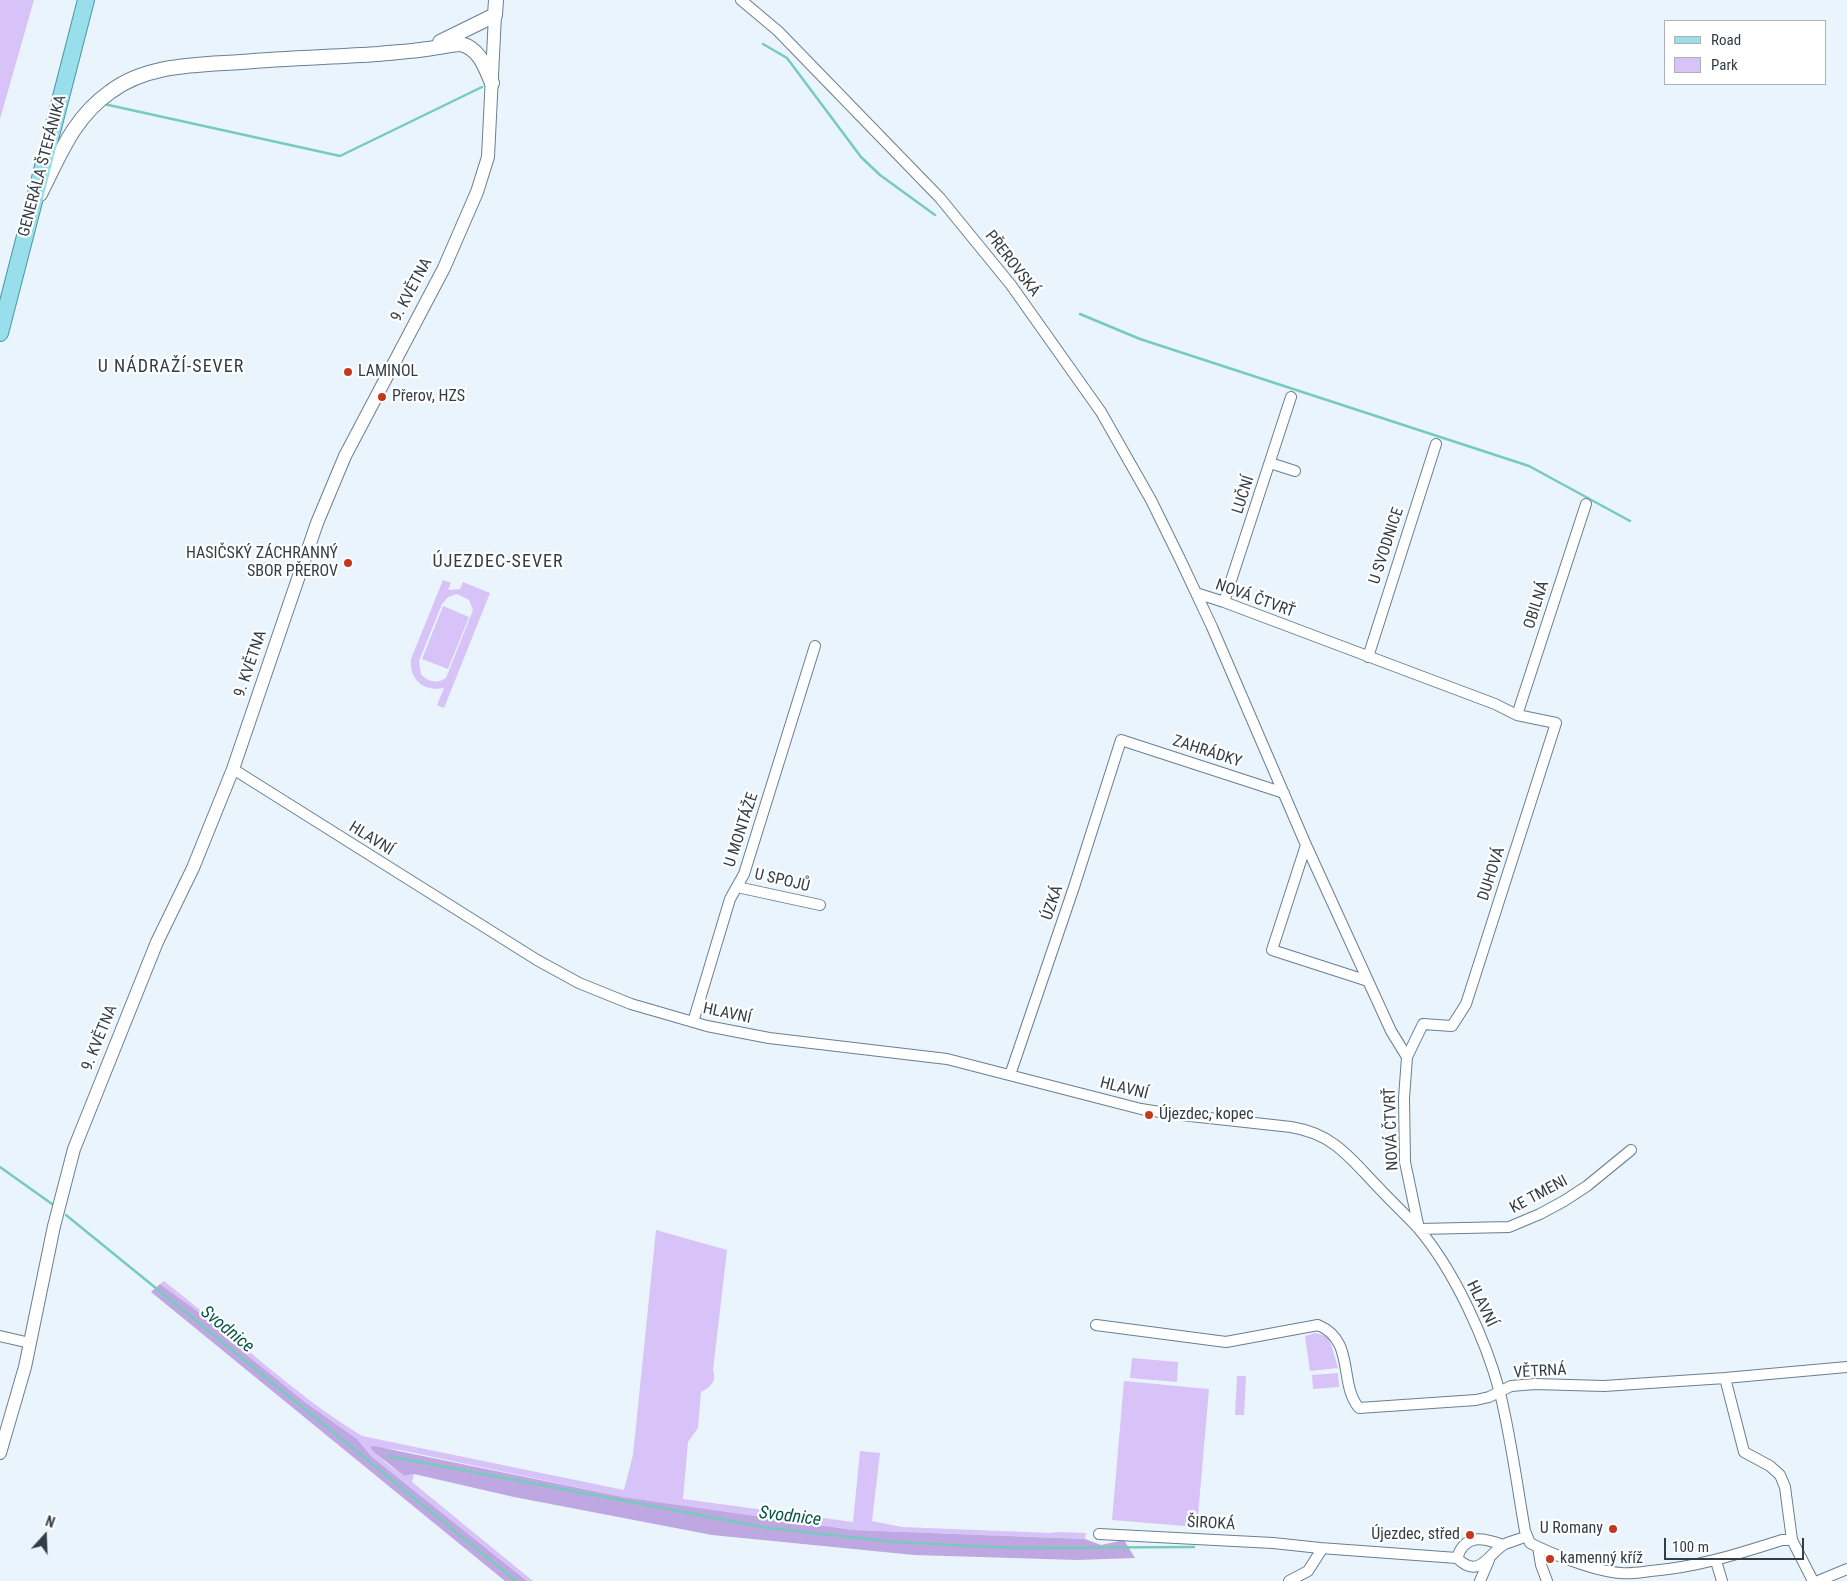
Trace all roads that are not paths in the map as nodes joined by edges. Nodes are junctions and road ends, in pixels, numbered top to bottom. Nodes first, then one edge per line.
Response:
1 (76, 0) edge
2 (86, 0) edge
3 (496, 0) edge
4 (741, 0) edge
5 (495, 15) junction
6 (417, 49) junction
7 (492, 83) junction
8 (32, 210) junction
9 (0, 293) edge
10 (0, 333) edge
11 (1291, 397) dead end
12 (1436, 444) dead end
13 (1270, 463) junction
14 (1295, 471) dead end
15 (1586, 504) dead end
16 (1196, 593) junction
17 (1224, 602) junction
18 (815, 646) dead end
19 (1368, 657) junction
20 (1517, 715) junction
21 (1555, 729) joint
22 (1121, 740) joint
23 (233, 769) junction
24 (1284, 793) junction
25 (1306, 845) junction
26 (737, 887) junction
27 (820, 905) dead end
28 (1368, 981) junction
29 (692, 1022) junction
30 (1452, 1026) joint
31 (1407, 1057) junction
32 (1010, 1075) junction
33 (1631, 1150) dead end
34 (1418, 1229) junction
35 (1096, 1325) dead end
36 (0, 1336) edge
37 (30, 1343) junction
38 (1847, 1367) edge
39 (1725, 1378) junction
40 (1500, 1392) junction
41 (0, 1452) edge
42 (1099, 1534) dead end
43 (1527, 1536) junction
44 (1792, 1540) junction
45 (1503, 1545) junction
46 (1538, 1547) junction
47 (1322, 1548) junction
48 (1457, 1558) junction
49 (1489, 1560) junction
50 (1716, 1561) junction
51 (1847, 1569) edge
52 (1619, 1577) edge
53 (1483, 1579) edge
54 (1289, 1581) edge
55 (1546, 1581) edge
56 (1722, 1581) edge
57 (1813, 1581) edge
58 (1818, 1581) edge

1 - 9 main road, GENERÁLA ŠTEFÁNIKA
2 - 8 main road, GENERÁLA ŠTEFÁNIKA
3 - 5 main road, 9. KVĚTNA
4 - 16 street, PŘEROVSKÁ
5 - 6 main road
5 - 7 street, 9. KVĚTNA
6 - 7 main road
6 - 8 main road
7 - 23 street, 9. KVĚTNA
8 - 10 main road, GENERÁLA ŠTEFÁNIKA
11 - 13 street, LUČNÍ
12 - 19 street, U SVODNICE
13 - 14 street
13 - 17 street, LUČNÍ
15 - 20 street, OBILNÁ
16 - 17 street, NOVÁ ČTVRŤ
16 - 24 street, NOVÁ ČTVRŤ
17 - 19 street, NOVÁ ČTVRŤ
18 - 26 street, U MONTÁŽE
19 - 20 street, NOVÁ ČTVRŤ
20 - 21 street, NOVÁ ČTVRŤ
21 - 30 street, DUHOVÁ
22 - 24 street, ZAHRÁDKY
22 - 32 street, ÚZKÁ
23 - 29 street, HLAVNÍ
23 - 37 street, 9. KVĚTNA
24 - 25 street, NOVÁ ČTVRŤ
25 - 28 street, NOVÁ ČTVRŤ
25 - 28 street
26 - 27 street, U SPOJŮ
26 - 29 street, U MONTÁŽE
28 - 31 street, NOVÁ ČTVRŤ
29 - 32 street, HLAVNÍ
30 - 31 street, NOVÁ ČTVRŤ
31 - 34 street, NOVÁ ČTVRŤ
32 - 34 street, HLAVNÍ
33 - 34 street, KE TMENI
34 - 40 street, HLAVNÍ
35 - 40 street, VĚTRNÁ
36 - 37 street
37 - 41 street, 9. KVĚTNA
38 - 39 street, VĚTRNÁ
39 - 40 street, VĚTRNÁ
39 - 44 street
40 - 43 street, HLAVNÍ
42 - 47 street, ŠIROKÁ
43 - 45 street
43 - 46 street
44 - 50 street
44 - 57 street
45 - 48 street
45 - 49 street
46 - 52 street
46 - 55 street
47 - 48 street, ŠIROKÁ
47 - 54 street
48 - 49 street, ŠIROKÁ
49 - 53 street
50 - 52 street
50 - 56 street
51 - 58 street

